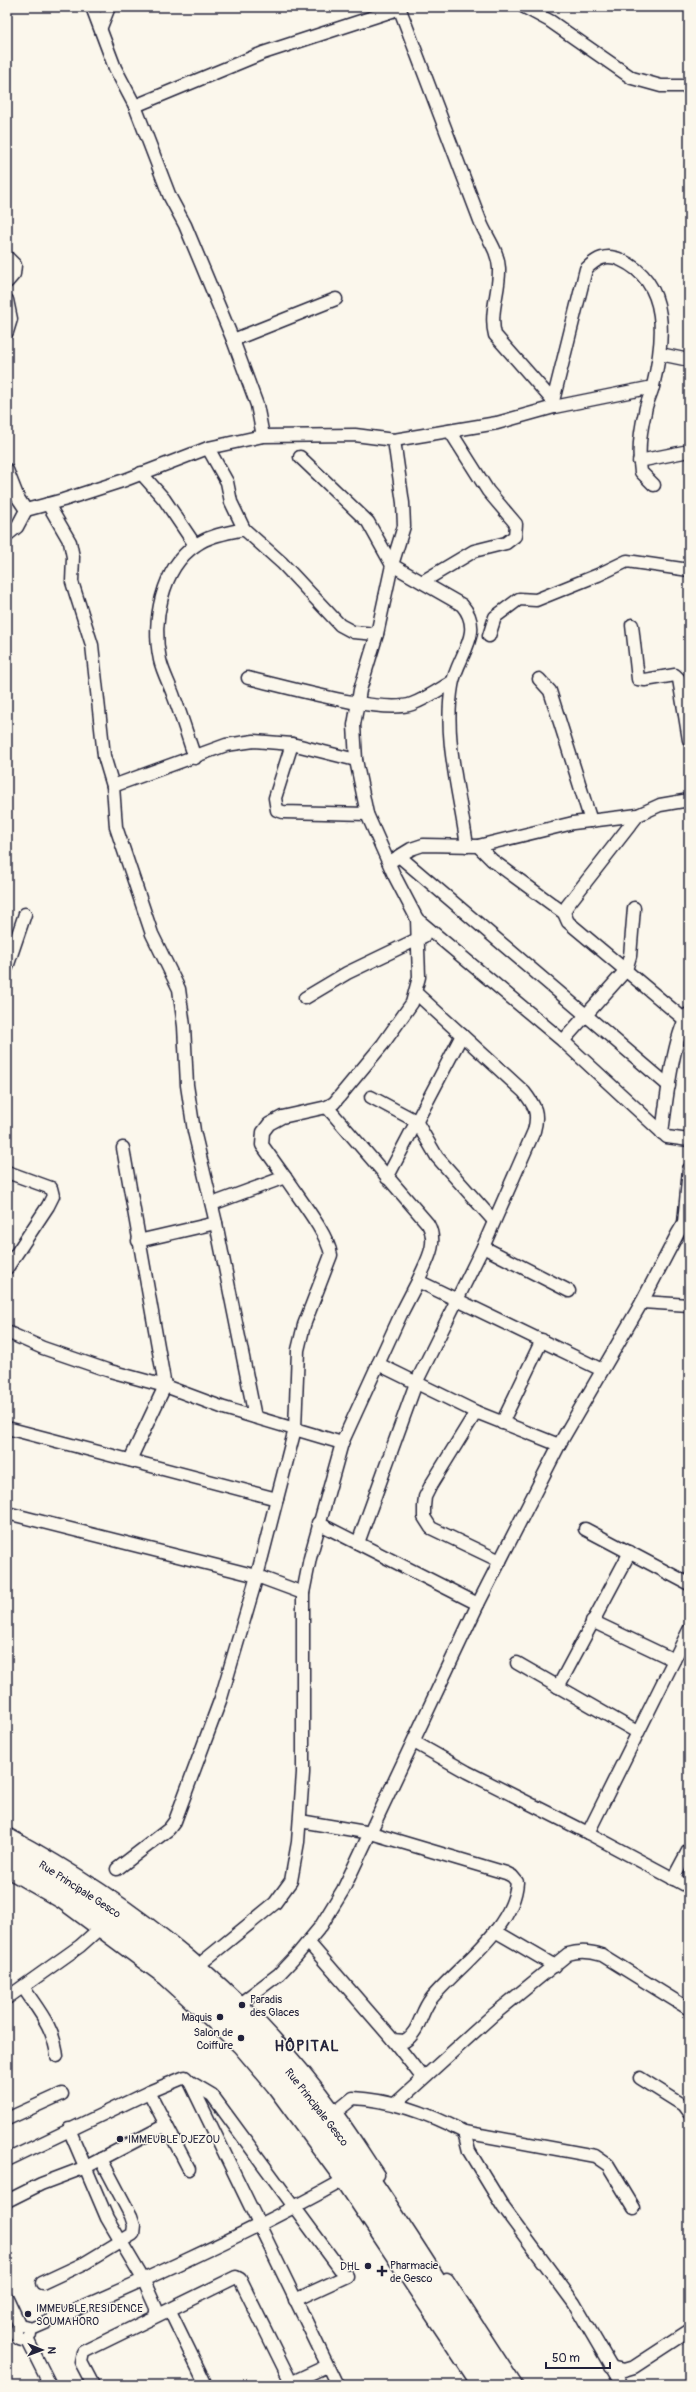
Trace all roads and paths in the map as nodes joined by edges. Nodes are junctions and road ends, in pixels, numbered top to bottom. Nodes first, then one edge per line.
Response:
1 (92, 7) edge
2 (109, 7) edge
3 (399, 7) edge
4 (524, 7) edge
5 (101, 27) junction
6 (689, 86) edge
7 (135, 106) junction
8 (7, 257) edge
9 (7, 282) edge
10 (336, 299) dead end
11 (7, 300) edge
12 (7, 332) edge
13 (233, 340) junction
14 (660, 354) junction
15 (689, 360) edge
16 (653, 387) junction
17 (553, 404) junction
18 (450, 431) junction
19 (263, 436) junction
20 (394, 440) junction
21 (208, 448) junction
22 (689, 451) edge
23 (300, 457) dead end
24 (639, 461) junction
25 (7, 470) edge
26 (141, 472) junction
27 (654, 485) dead end
28 (48, 504) junction
29 (26, 510) junction
30 (244, 529) junction
31 (7, 535) edge
32 (195, 545) junction
33 (392, 565) junction
34 (689, 570) edge
35 (422, 582) junction
36 (632, 625) dead end
37 (377, 634) junction
38 (489, 636) dead end
39 (248, 678) dead end
40 (539, 679) dead end
41 (452, 682) junction
42 (357, 702) junction
43 (689, 740) edge
44 (292, 744) junction
45 (195, 758) junction
46 (356, 760) junction
47 (113, 786) junction
48 (689, 800) edge
49 (367, 814) junction
50 (638, 815) junction
51 (591, 821) junction
52 (472, 846) junction
53 (399, 856) junction
54 (389, 864) junction
55 (634, 908) dead end
56 (564, 913) junction
57 (25, 914) dead end
58 (417, 919) junction
59 (432, 931) junction
60 (418, 939) junction
61 (7, 967) edge
62 (626, 970) junction
63 (416, 993) junction
64 (305, 998) dead end
65 (585, 1016) junction
66 (687, 1016) edge
67 (462, 1035) junction
68 (563, 1041) junction
69 (669, 1086) junction
70 (371, 1097) dead end
71 (327, 1107) junction
72 (416, 1121) junction
73 (662, 1133) junction
74 (689, 1140) edge
75 (123, 1148) dead end
76 (689, 1169) edge
77 (7, 1172) edge
78 (285, 1177) junction
79 (387, 1178) junction
80 (212, 1204) junction
81 (494, 1221) junction
82 (687, 1222) edge
83 (216, 1223) junction
84 (138, 1241) junction
85 (483, 1247) junction
86 (11, 1254) edge
87 (7, 1268) edge
88 (418, 1281) junction
89 (569, 1291) dead end
90 (456, 1298) junction
91 (642, 1302) junction
92 (689, 1305) edge
93 (7, 1332) edge
94 (542, 1340) junction
95 (378, 1364) junction
96 (602, 1370) junction
97 (416, 1383) junction
98 (165, 1386) junction
99 (476, 1412) junction
100 (255, 1417) junction
101 (502, 1423) junction
102 (7, 1428) edge
103 (295, 1428) junction
104 (342, 1443) junction
105 (559, 1445) junction
106 (130, 1460) junction
107 (277, 1499) junction
108 (7, 1513) edge
109 (318, 1523) junction
110 (585, 1529) dead end
111 (358, 1543) junction
112 (630, 1552) junction
113 (500, 1560) junction
114 (257, 1576) junction
115 (689, 1584) edge
116 (303, 1594) junction
117 (478, 1604) junction
118 (592, 1621) junction
119 (689, 1630) edge
120 (685, 1647) edge
121 (674, 1660) junction
122 (517, 1663) dead end
123 (558, 1686) junction
124 (637, 1732) junction
125 (414, 1742) junction
126 (300, 1821) junction
127 (371, 1833) junction
128 (588, 1833) junction
129 (7, 1834) edge
130 (7, 1846) edge
131 (689, 1849) edge
132 (7, 1859) edge
133 (117, 1869) dead end
134 (7, 1871) edge
135 (673, 1879) junction
136 (689, 1887) edge
137 (99, 1929) junction
138 (495, 1931) junction
139 (308, 1942) junction
140 (200, 1964) junction
141 (554, 1966) junction
142 (23, 1987) junction
143 (7, 1998) edge
144 (241, 2003) junction
145 (689, 2009) edge
146 (393, 2040) junction
147 (57, 2056) dead end
148 (422, 2077) junction
149 (640, 2078) dead end
150 (190, 2082) junction
151 (149, 2092) junction
152 (62, 2094) dead end
153 (395, 2104) junction
154 (336, 2112) junction
155 (689, 2113) edge
156 (7, 2119) edge
157 (166, 2125) junction
158 (69, 2129) junction
159 (464, 2132) junction
160 (101, 2159) junction
161 (7, 2160) edge
162 (86, 2167) junction
163 (189, 2169) dead end
164 (342, 2181) junction
165 (7, 2201) edge
166 (293, 2207) junction
167 (634, 2208) dead end
168 (260, 2224) junction
169 (122, 2243) junction
170 (143, 2279) junction
171 (42, 2283) dead end
172 (7, 2298) edge
173 (295, 2300) junction
174 (170, 2311) junction
175 (156, 2315) junction
176 (689, 2331) edge
177 (20, 2334) edge
178 (327, 2366) junction
179 (610, 2367) junction
180 (287, 2380) edge
181 (50, 2385) edge
182 (93, 2385) edge
183 (206, 2385) edge
184 (337, 2385) edge
185 (478, 2385) edge
186 (490, 2385) edge
187 (506, 2385) edge
188 (516, 2385) edge
189 (622, 2385) edge

1 - 5 street
2 - 5 street
3 - 7 street
3 - 17 street
4 - 6 street
5 - 7 street
7 - 13 street
8 - 9 street
10 - 13 street
11 - 12 street
13 - 19 street
14 - 15 street
14 - 16 street
14 - 17 street
16 - 17 street
16 - 24 street
17 - 18 street
18 - 20 street
18 - 35 street
19 - 20 street
19 - 21 street
20 - 33 street
21 - 26 street
21 - 30 street
22 - 24 street
23 - 33 street
24 - 27 street
25 - 29 street
26 - 28 street
26 - 32 street
28 - 29 street
28 - 47 street
29 - 31 street
30 - 32 street
30 - 37 street
32 - 45 street
33 - 35 street
33 - 37 street
34 - 38 street
35 - 41 street
36 - 43 street
37 - 42 street
39 - 42 street
40 - 51 street
41 - 42 street
41 - 52 street
42 - 46 street
44 - 45 street
44 - 46 street
44 - 49 street
45 - 47 street
46 - 49 street
47 - 80 street
48 - 50 street
49 - 54 street
50 - 51 street
50 - 56 street
51 - 52 street
52 - 53 street
52 - 56 street
53 - 54 street
53 - 65 street
54 - 58 street
55 - 62 street
56 - 62 street
57 - 61 street
58 - 59 street
58 - 60 street
59 - 60 street
59 - 68 street
60 - 63 street
60 - 64 street
62 - 65 street
62 - 66 street
63 - 67 street
63 - 71 street
65 - 68 street
65 - 69 street
66 - 69 street
67 - 72 street
67 - 81 street
68 - 73 street
69 - 73 street
70 - 72 street
71 - 78 street
71 - 79 street
72 - 79 street
72 - 81 street
73 - 74 street
75 - 84 street
76 - 82 street
77 - 86 street
78 - 80 street
78 - 103 street
79 - 88 street
80 - 83 street
81 - 85 street
82 - 91 street
83 - 84 street
83 - 100 street
84 - 98 street
85 - 89 street
85 - 90 street
86 - 87 street
88 - 90 street
88 - 95 street
90 - 94 street
90 - 97 street
91 - 92 street
91 - 96 street
93 - 98 street
94 - 96 street
94 - 101 street
95 - 97 street
95 - 104 street
96 - 105 street
97 - 99 street
97 - 111 street
98 - 100 street
98 - 106 street
99 - 101 street
99 - 113 street
100 - 103 street
101 - 105 street
102 - 106 street
103 - 104 street
103 - 107 street
104 - 109 street
105 - 113 street
106 - 107 street
107 - 114 street
108 - 114 street
109 - 111 street
109 - 116 street
110 - 112 street
111 - 117 street
112 - 115 street
112 - 118 street
113 - 117 street
114 - 116 street
114 - 133 street
116 - 126 street
117 - 125 street
118 - 121 street
118 - 123 street
119 - 120 street
120 - 121 street
121 - 124 street
122 - 123 street
123 - 124 street
124 - 128 street
125 - 127 street
125 - 128 street
126 - 127 street
126 - 140 street
127 - 138 street
127 - 139 street
128 - 135 street
129 - 140 street
130 - 187 main road, Rue Principale Gesco
131 - 135 street
132 - 186 main road, Rue Principale Gesco
134 - 137 street
135 - 136 street
137 - 142 street
137 - 164 street
138 - 141 street
138 - 146 street
139 - 144 street
139 - 146 street
140 - 144 street
141 - 145 street
141 - 148 street
142 - 143 street
142 - 147 street
144 - 154 street
146 - 148 street
148 - 153 street
149 - 155 street
150 - 151 street
150 - 166 street
150 - 168 street
151 - 157 street
151 - 158 street
152 - 156 street
153 - 154 street
153 - 159 street
154 - 188 street
157 - 160 street
157 - 163 street
158 - 161 street
158 - 162 street
159 - 167 street
159 - 179 street
160 - 162 street
160 - 169 street
162 - 165 street
162 - 169 street
164 - 166 street
164 - 185 street
166 - 168 street
166 - 173 street
168 - 170 street
168 - 173 street
169 - 170 street
169 - 171 street
170 - 175 street
170 - 177 street
172 - 177 street
173 - 178 street
174 - 175 street
174 - 180 street
174 - 183 street
175 - 182 street
176 - 179 street
177 - 181 street
178 - 180 street
178 - 184 street
179 - 189 street

